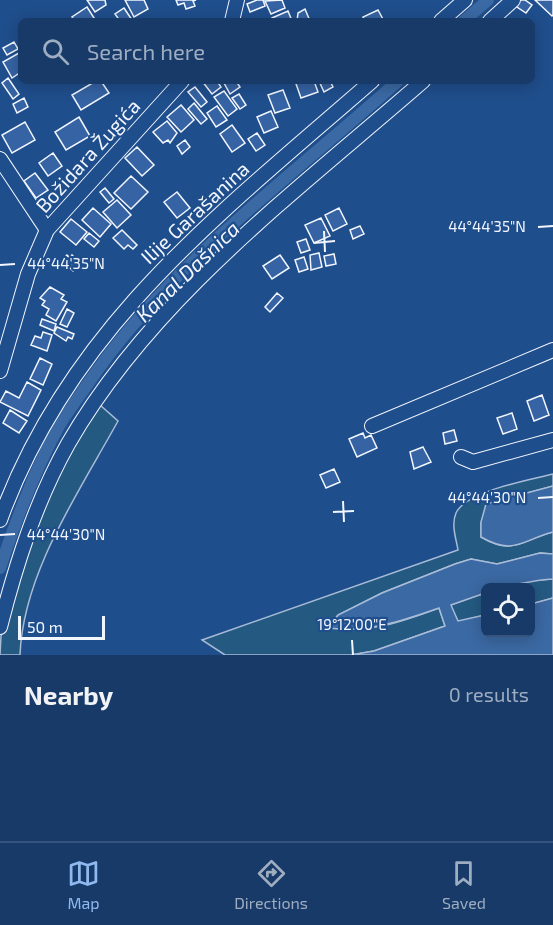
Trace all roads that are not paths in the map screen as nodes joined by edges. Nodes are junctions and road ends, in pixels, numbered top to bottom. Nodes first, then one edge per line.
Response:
1 (237, 0) edge
2 (465, 0) edge
3 (513, 0) edge
4 (233, 18) edge
5 (444, 18) edge
6 (493, 18) edge
7 (179, 84) edge
8 (369, 84) edge
9 (420, 84) edge
10 (0, 159) edge
11 (47, 230) junction
12 (553, 350) edge
13 (0, 371) edge
14 (372, 426) dead end
15 (553, 440) edge
16 (461, 457) dead end
17 (0, 520) edge
18 (0, 627) edge

1 - 4 street
2 - 5 street
3 - 6 street
7 - 11 street, Božidara Žugića
8 - 17 street, Ilije Garašanina
9 - 18 street
10 - 11 street, Božidara Žugića
11 - 13 street, Božidara Žugića
12 - 14 street
15 - 16 street

